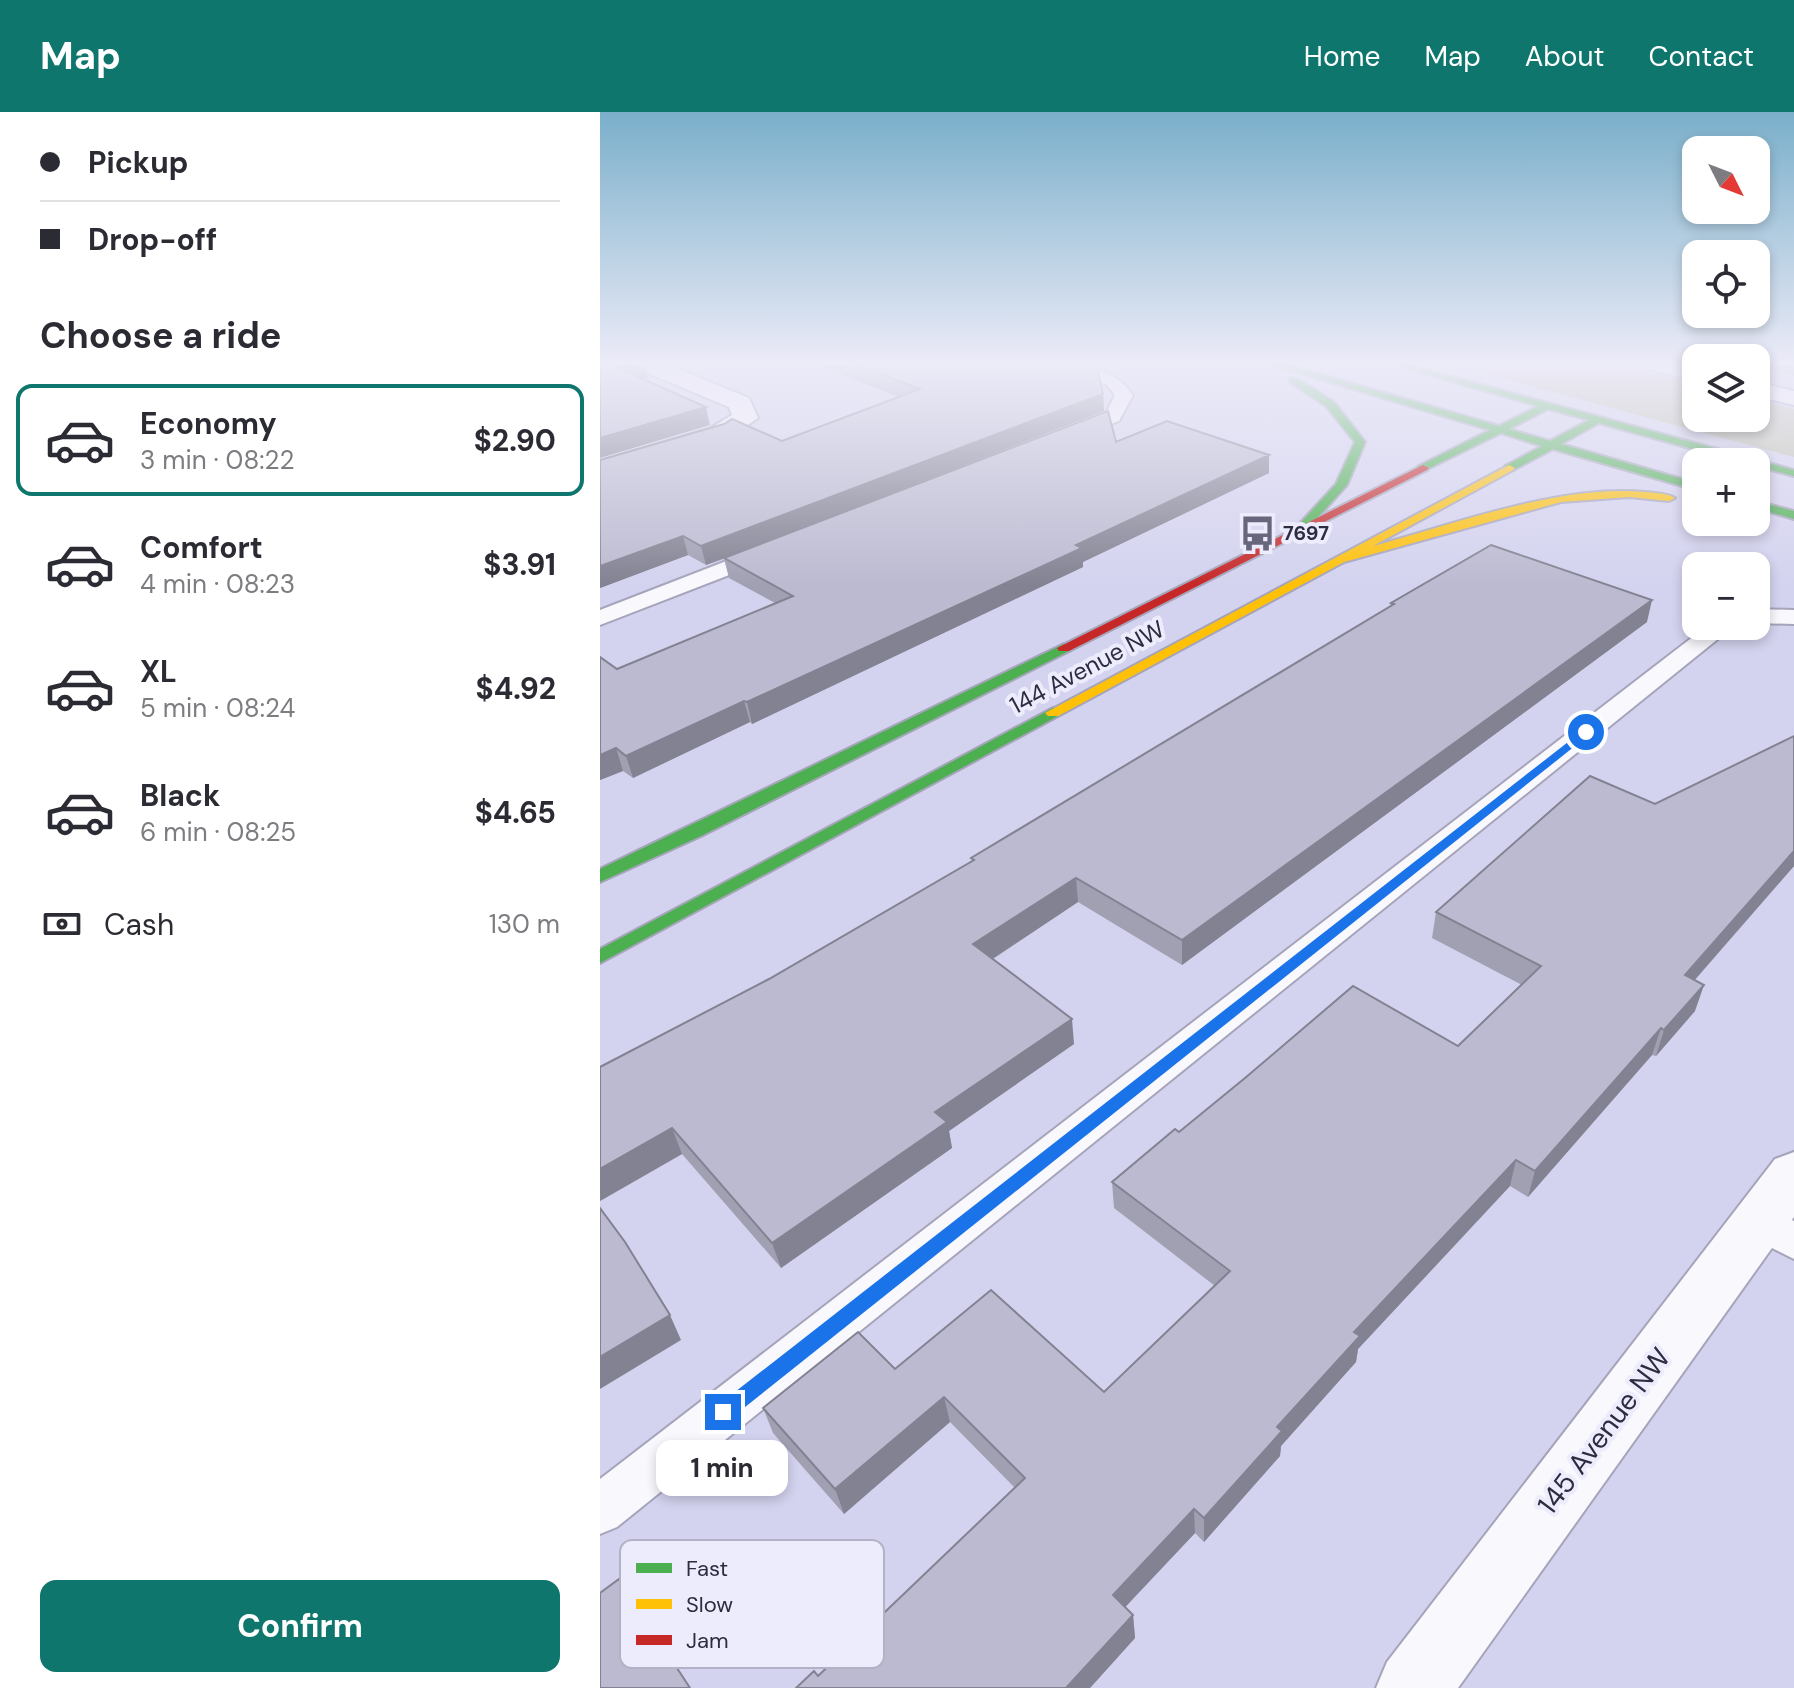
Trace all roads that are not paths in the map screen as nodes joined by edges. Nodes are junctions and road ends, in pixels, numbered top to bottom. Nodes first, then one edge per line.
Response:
1 (706, 438) edge
2 (1060, 438) edge
3 (1356, 438) edge
4 (1488, 438) edge
5 (1524, 438) edge
6 (1564, 438) edge
7 (1663, 438) edge
8 (1054, 440) edge
9 (1550, 445) junction
10 (1702, 448) edge
11 (1770, 466) edge
12 (600, 470) edge
13 (1794, 473) edge
14 (1682, 483) edge
15 (1682, 501) edge
16 (1770, 508) edge
17 (1794, 515) edge
18 (1770, 518) edge
19 (1794, 522) edge
20 (1298, 532) junction
21 (791, 543) edge
22 (1336, 560) junction
23 (1770, 616) edge
24 (1794, 617) edge
25 (600, 618) edge
26 (1704, 640) edge
27 (600, 876) edge
28 (600, 957) edge
29 (1782, 1213) edge
30 (600, 1510) edge
31 (1413, 1688) edge

1 - 12 street
2 - 8 lane
3 - 20 street
4 - 20 street, 144 Avenue NW
5 - 9 street
6 - 9 street, 144 Avenue NW
7 - 10 street
9 - 14 street
9 - 22 street, 144 Avenue NW
11 - 13 street
15 - 22 street
16 - 17 street
18 - 19 street
20 - 27 street, 144 Avenue NW
21 - 25 lane
22 - 28 street, 144 Avenue NW
23 - 24 lane
26 - 30 lane
29 - 31 street, 145 Avenue NW

